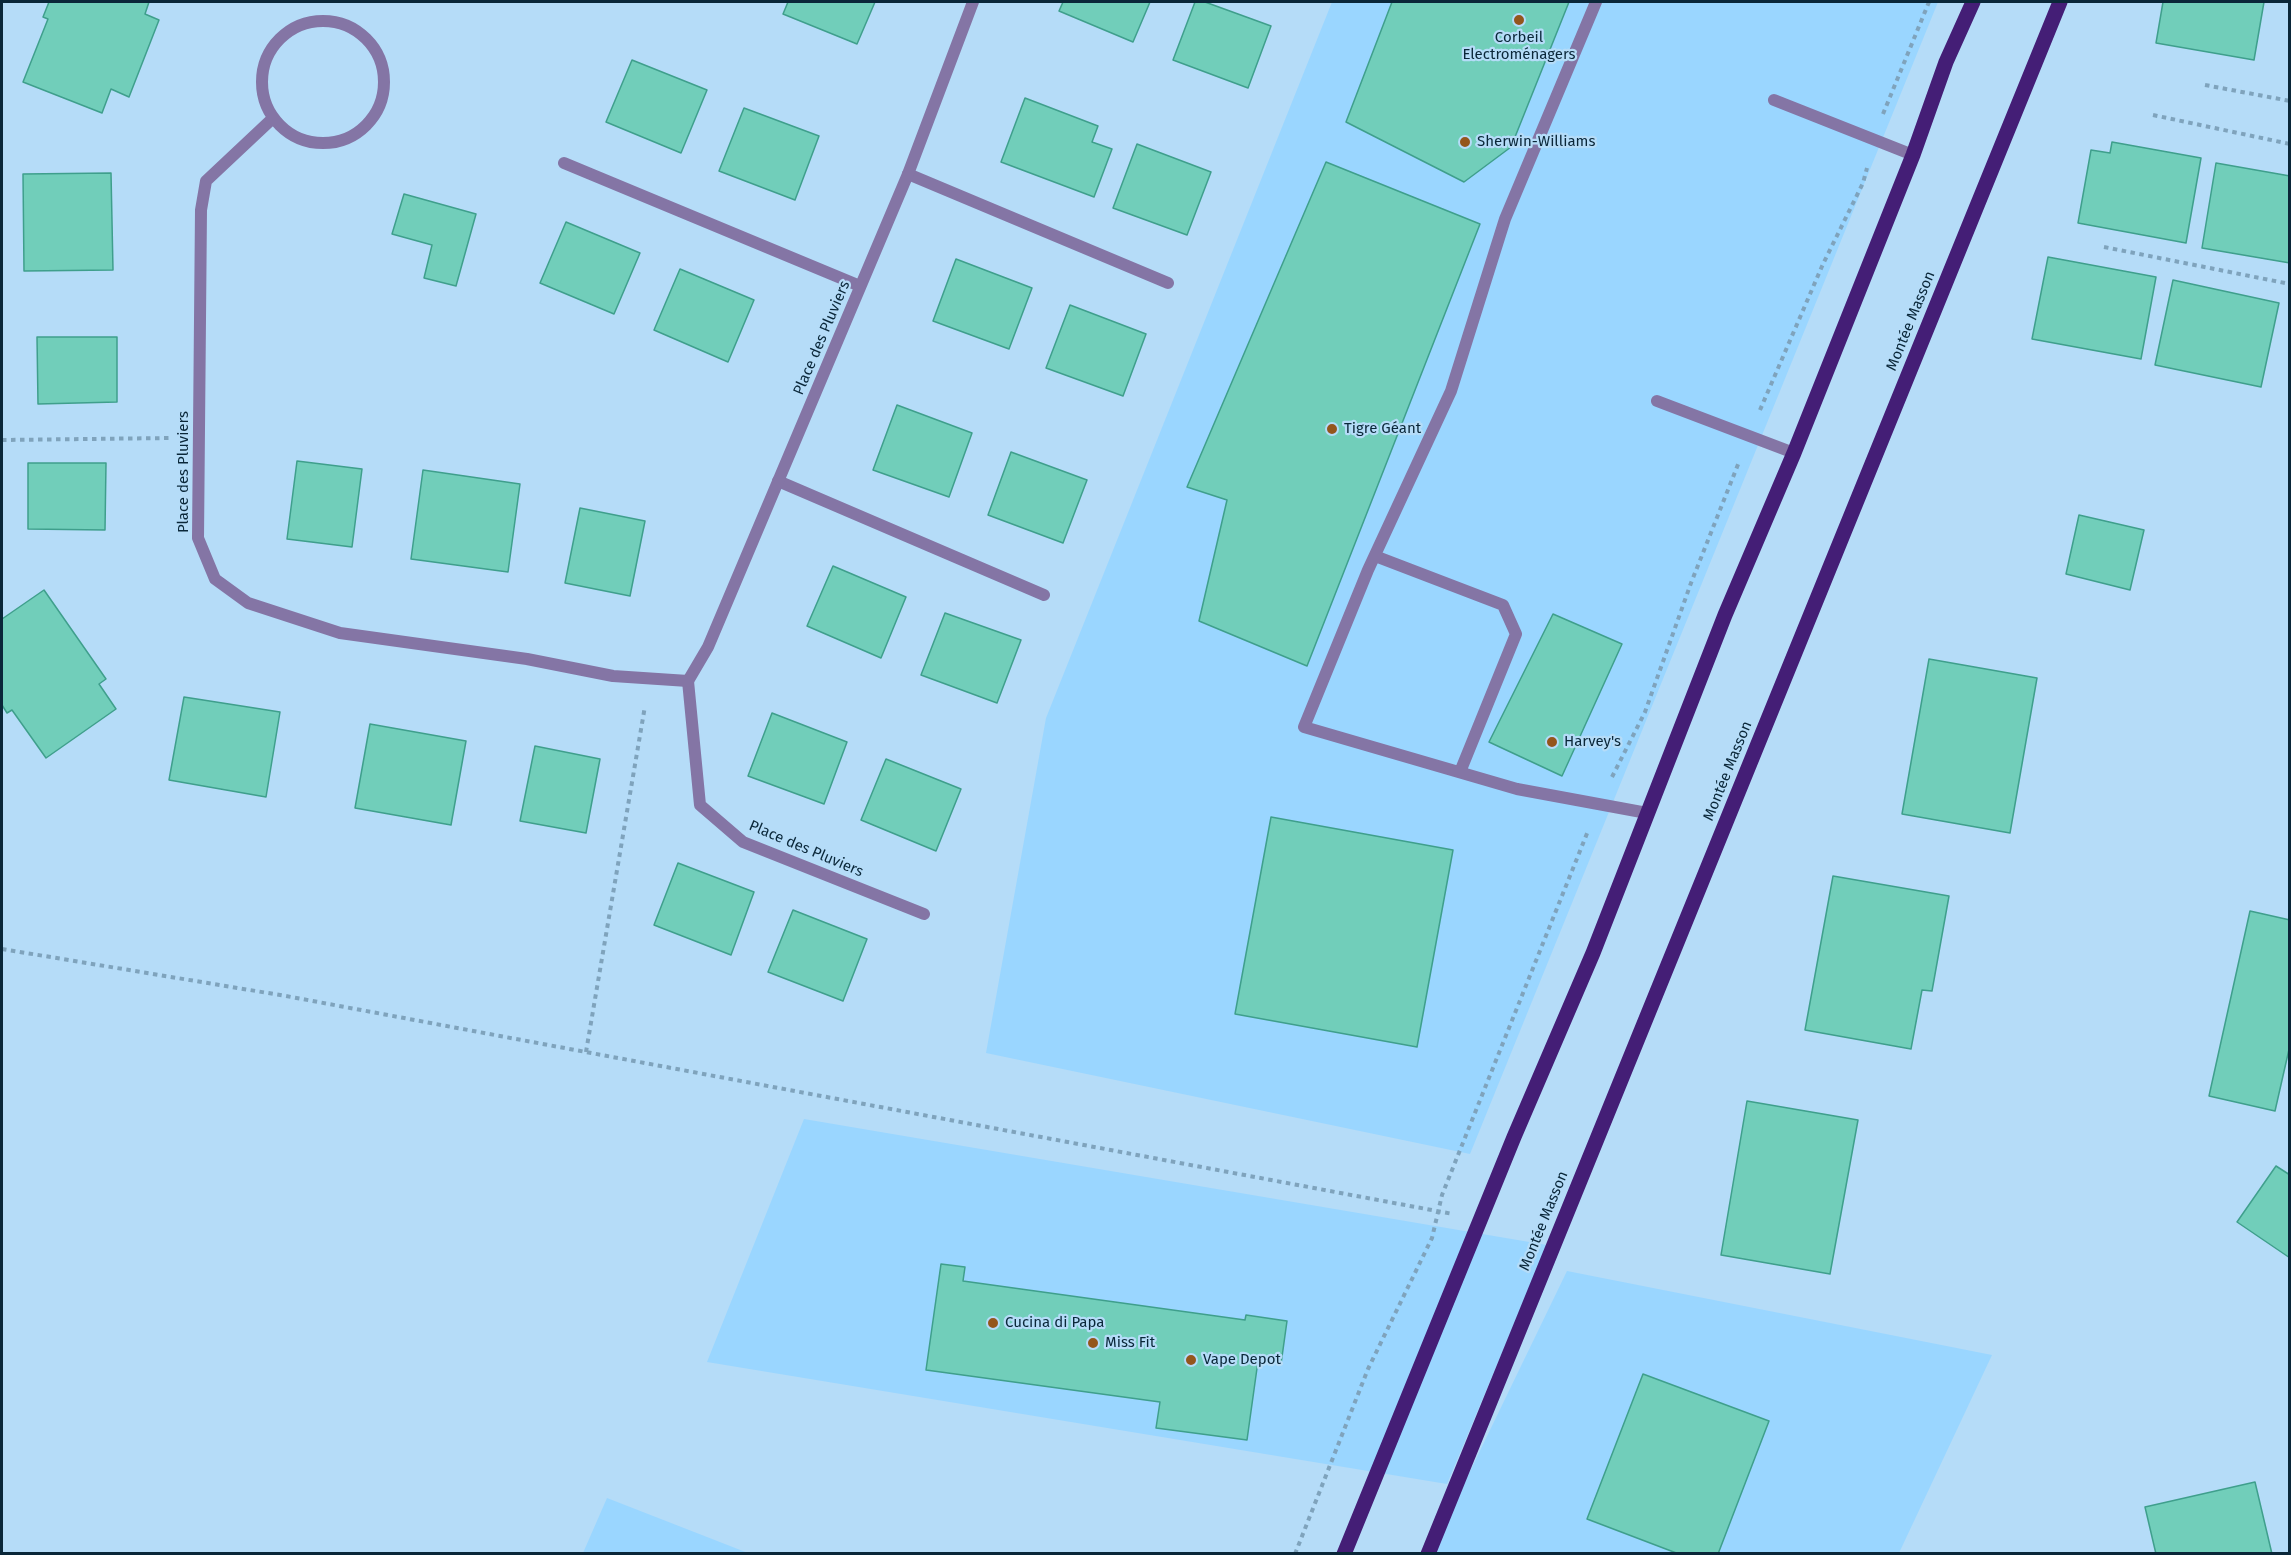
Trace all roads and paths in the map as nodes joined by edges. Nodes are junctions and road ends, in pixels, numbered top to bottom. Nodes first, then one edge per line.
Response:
1 (973, 2) edge
2 (1596, 2) edge
3 (1929, 2) edge
4 (1973, 2) edge
5 (2060, 2) edge
6 (2205, 85) dead end
7 (1774, 100) dead end
8 (2289, 101) edge
9 (2153, 115) dead end
10 (1882, 116) dead end
11 (272, 119) junction
12 (2289, 144) edge
13 (1913, 155) junction
14 (564, 163) dead end
15 (908, 174) junction
16 (1863, 183) dead end
17 (2104, 247) dead end
18 (1168, 283) dead end
19 (2289, 284) edge
20 (860, 286) junction
21 (1658, 401) dead end
22 (1755, 420) dead end
23 (199, 438) junction
24 (2, 440) edge
25 (1794, 453) junction
26 (1736, 472) dead end
27 (778, 481) junction
28 (1375, 556) junction
29 (1044, 595) dead end
30 (650, 679) junction
31 (688, 681) junction
32 (1460, 772) junction
33 (1611, 778) dead end
34 (1647, 813) junction
35 (1584, 841) dead end
36 (924, 914) dead end
37 (2, 949) edge
38 (586, 1052) junction
39 (1438, 1211) junction
40 (1481, 1220) junction
41 (1295, 1554) edge
42 (1344, 1554) edge
43 (1428, 1554) edge

1 - 15 street, Place des Pluviers
2 - 28 street
3 - 10 path
4 - 13 main road
5 - 43 main road, Montée Masson
6 - 8 path
7 - 13 street
9 - 12 path
11 - 11 street
11 - 23 street, Place des Pluviers
13 - 25 main road
14 - 20 street
15 - 18 street
15 - 20 street, Place des Pluviers
16 - 22 path
17 - 19 path
20 - 27 street, Place des Pluviers
21 - 25 street
23 - 24 path
23 - 30 street, Place des Pluviers
25 - 34 main road
26 - 33 path
27 - 29 street
27 - 31 street, Place des Pluviers
28 - 32 street
28 - 32 street
30 - 31 street, Place des Pluviers
30 - 38 path
31 - 36 street, Place des Pluviers
32 - 34 street
34 - 40 main road
35 - 39 path
37 - 38 path
38 - 39 path
39 - 40 path
39 - 41 path
40 - 42 main road

